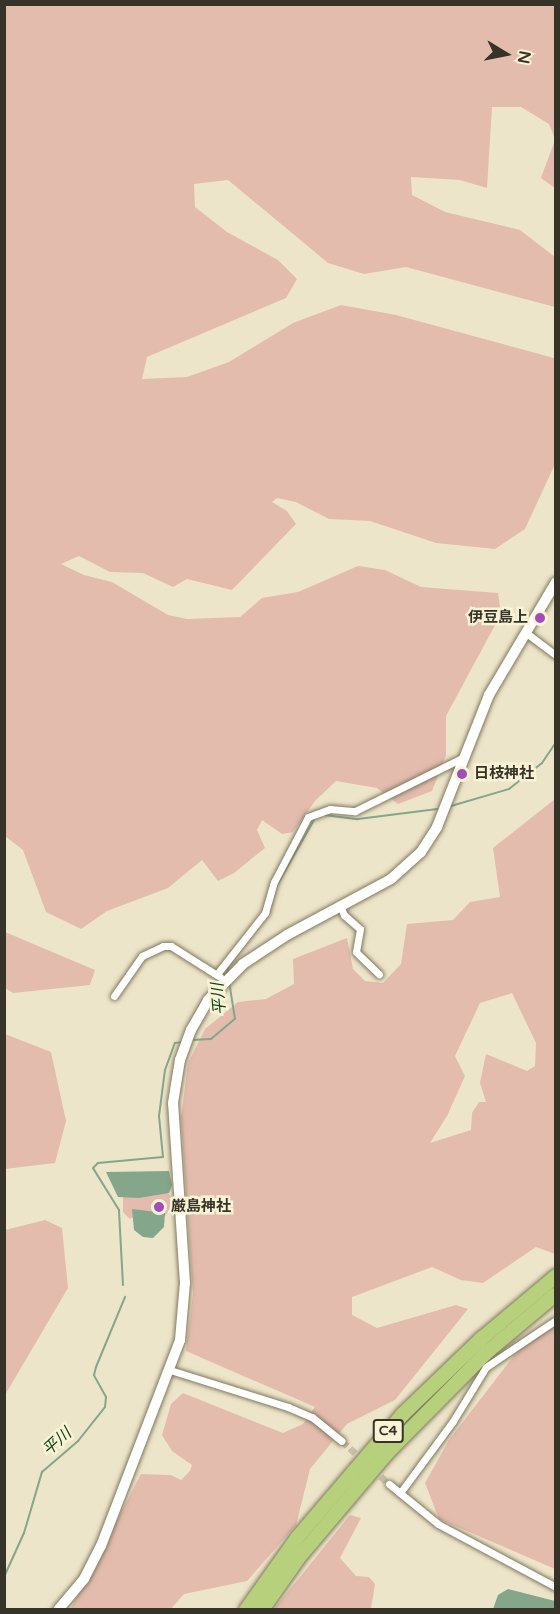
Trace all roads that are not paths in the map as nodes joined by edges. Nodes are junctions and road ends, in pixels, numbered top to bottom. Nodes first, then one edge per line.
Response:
1 (555, 582) edge
2 (525, 632) junction
3 (555, 655) edge
4 (462, 758) junction
5 (340, 905) junction
6 (379, 974) dead end
7 (224, 978) junction
8 (114, 996) dead end
9 (555, 1276) edge
10 (555, 1294) edge
11 (555, 1320) edge
12 (170, 1370) junction
13 (342, 1441) tunnel mouth
14 (389, 1484) tunnel mouth
15 (400, 1493) junction
16 (555, 1587) edge
17 (58, 1610) edge
18 (246, 1610) edge
19 (262, 1610) edge

1 - 2 street
2 - 3 street
2 - 4 street
4 - 5 street
4 - 7 street
5 - 6 street
5 - 7 street
7 - 8 street
7 - 12 street
9 - 18 highway, C4
10 - 19 highway, C4
11 - 15 street
12 - 13 street
12 - 17 street
14 - 15 street
15 - 16 street

